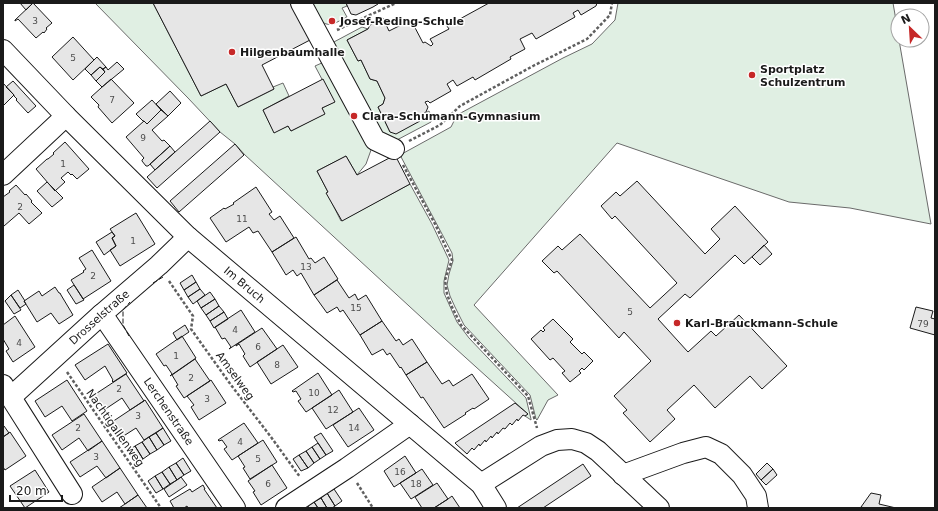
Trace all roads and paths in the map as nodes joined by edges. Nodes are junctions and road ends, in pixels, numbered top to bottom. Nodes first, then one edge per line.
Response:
1 (301, 3) edge
2 (396, 3) edge
3 (612, 3) edge
4 (320, 38) junction
5 (3, 50) edge
6 (66, 116) junction
7 (394, 149) junction
8 (3, 175) edge
9 (188, 237) junction
10 (159, 265) junction
11 (102, 314) junction
12 (56, 356) junction
13 (7, 391) edge
14 (410, 424) junction
15 (541, 446) junction
16 (347, 468) junction
17 (623, 475) junction
18 (481, 484) junction
19 (310, 492) junction
20 (72, 494) dead end
21 (161, 508) edge
22 (235, 508) edge
23 (286, 508) edge
24 (373, 508) edge
25 (496, 508) edge
26 (659, 508) edge
27 (758, 508) edge

1 - 4 street
2 - 4 path
3 - 7 path
4 - 7 street
5 - 6 street, Im Bruch
6 - 8 street
6 - 9 street, Im Bruch
7 - 15 path
9 - 10 street, Drosselstraße
9 - 14 street, Im Bruch
10 - 11 street, Drosselstraße
10 - 19 path, Amselweg
11 - 12 street, Drosselstraße
11 - 22 street, Lerchenstraße
12 - 13 street, Drosselstraße
12 - 21 path, Nachtigallenweg
13 - 20 street
14 - 16 street
14 - 18 street, Im Bruch
15 - 17 street
15 - 18 street
16 - 19 street
16 - 24 path
17 - 26 street
17 - 27 street
18 - 25 street, Im Bruch
19 - 23 street

